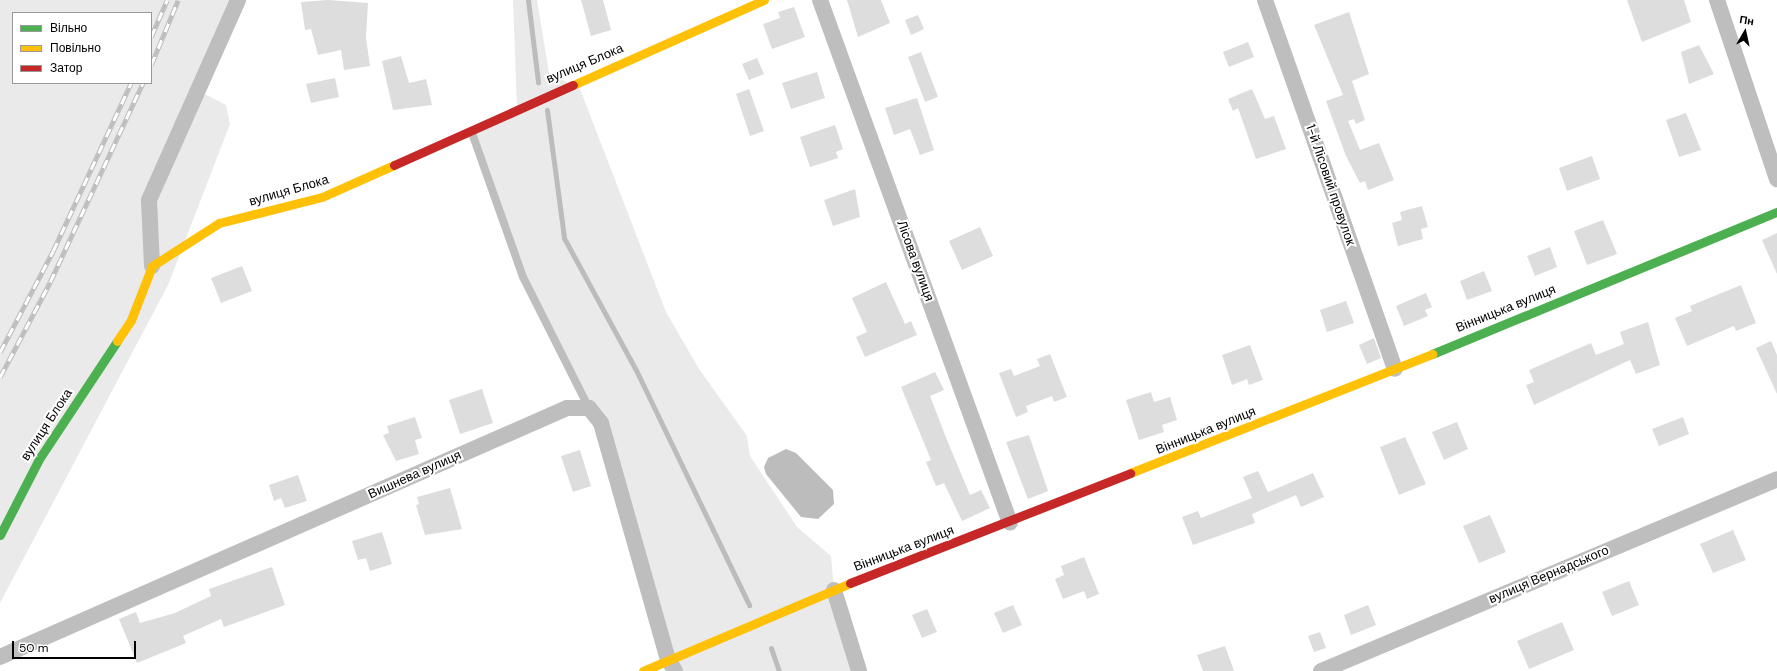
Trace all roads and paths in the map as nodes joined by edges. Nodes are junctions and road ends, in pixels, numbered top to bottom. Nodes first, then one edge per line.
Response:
1 (238, 0) edge
2 (764, 0) edge
3 (820, 0) edge
4 (1265, 0) edge
5 (1717, 0) edge
6 (472, 132) junction
7 (1777, 179) edge
8 (1777, 212) edge
9 (152, 266) junction
10 (1395, 369) junction
11 (589, 408) junction
12 (1777, 479) edge
13 (1010, 523) junction
14 (0, 535) edge
15 (834, 590) junction
16 (0, 657) edge
17 (672, 665) edge
18 (643, 671) edge
19 (859, 671) edge
20 (1321, 671) edge

1 - 9 street
2 - 6 street, вулиця Блока
3 - 13 street, Лісова вулиця
4 - 10 street, 1-й Лісовий провулок
5 - 7 street
6 - 9 street, вулиця Блока
6 - 11 lane
8 - 10 street, Вінницька вулиця
9 - 14 street, вулиця Блока
10 - 13 street, Вінницька вулиця
11 - 16 street, Вишнева вулиця
11 - 17 street
12 - 20 street, вулиця Вернадського
13 - 15 street, Вінницька вулиця
15 - 17 street, Вінницька вулиця
15 - 19 street
17 - 18 street, Вінницька вулиця

